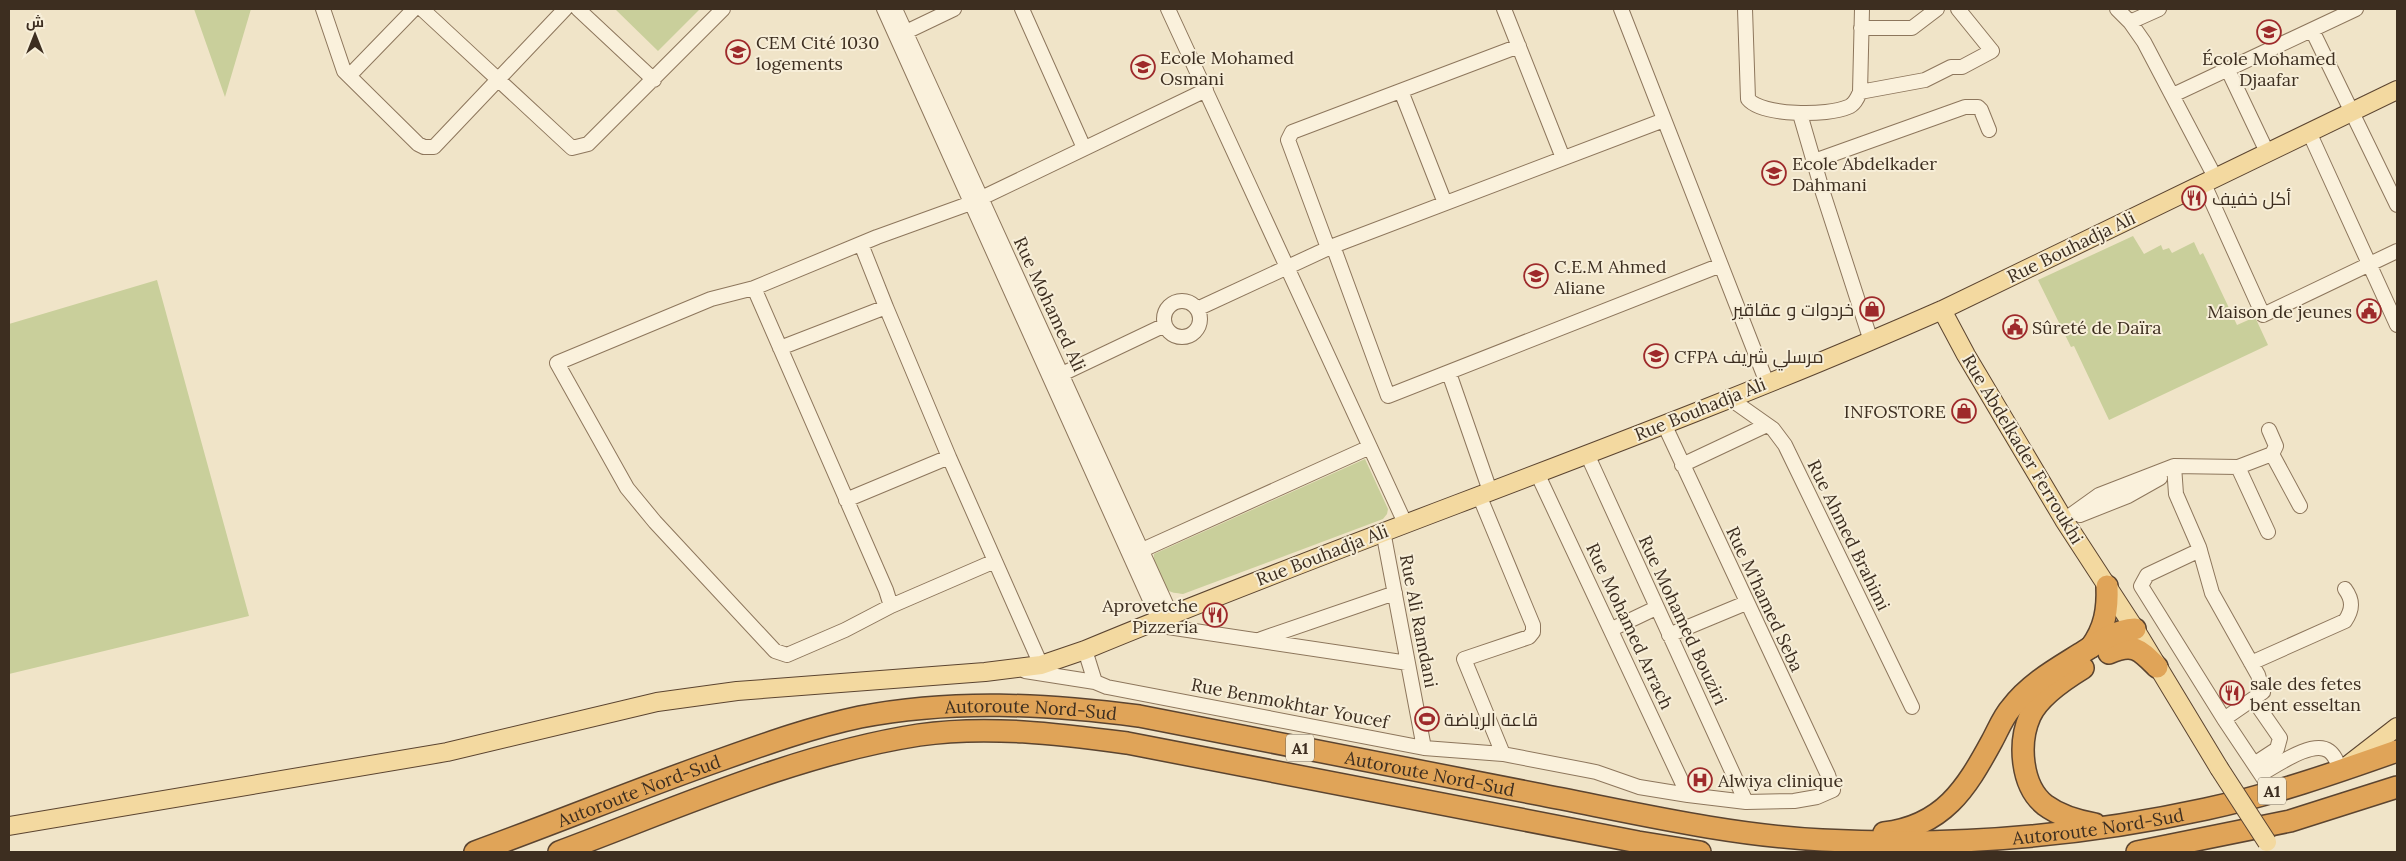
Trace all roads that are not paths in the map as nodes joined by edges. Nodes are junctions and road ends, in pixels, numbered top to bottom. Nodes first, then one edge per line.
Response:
1 (323, 9) edge
2 (414, 9) edge
3 (422, 9) edge
4 (566, 9) edge
5 (578, 9) edge
6 (723, 9) edge
7 (884, 9) edge
8 (895, 9) edge
9 (954, 9) edge
10 (1022, 9) edge
11 (1168, 9) edge
12 (1504, 9) edge
13 (1622, 9) edge
14 (1745, 9) edge
15 (1862, 9) edge
16 (1937, 9) edge
17 (1958, 9) edge
18 (2117, 9) edge
19 (2159, 9) edge
20 (2356, 9) edge
21 (2130, 22) junction
22 (1861, 28) junction
23 (2312, 30) junction
24 (906, 32) junction
25 (1519, 46) junction
26 (2228, 70) junction
27 (349, 76) junction
28 (497, 80) junction
29 (654, 80) junction
30 (1206, 90) junction
31 (2397, 90) edge
32 (1401, 91) junction
33 (1860, 92) junction
34 (2174, 95) junction
35 (2352, 111) junction
36 (1800, 114) junction
37 (1664, 120) junction
38 (1989, 130) dead end
39 (2309, 132) junction
40 (1084, 148) junction
41 (2267, 152) junction
42 (1563, 158) junction
43 (1814, 161) junction
44 (2209, 180) junction
45 (976, 200) junction
46 (1445, 203) junction
47 (2397, 205) edge
48 (861, 244) junction
49 (1331, 247) junction
50 (2397, 252) edge
51 (2369, 265) junction
52 (1287, 266) junction
53 (1721, 266) junction
54 (754, 288) junction
55 (886, 307) junction
56 (1197, 309) junction
57 (1942, 310) junction
58 (2397, 325) edge
59 (1165, 326) junction
60 (1872, 341) junction
61 (780, 348) junction
62 (1449, 373) junction
63 (1062, 374) junction
64 (1767, 383) junction
65 (1729, 398) junction
66 (1664, 424) junction
67 (1767, 425) junction
68 (2268, 430) dead end
69 (1370, 447) junction
70 (1587, 454) junction
71 (2272, 454) junction
72 (949, 457) junction
73 (1682, 465) junction
74 (2174, 466) junction
75 (2238, 467) junction
76 (1537, 474) junction
77 (1485, 493) junction
78 (846, 500) junction
79 (2300, 506) dead end
80 (2064, 520) junction
81 (1406, 522) junction
82 (1383, 531) junction
83 (2268, 532) dead end
84 (2200, 550) junction
85 (1140, 551) junction
86 (995, 561) junction
87 (2107, 586) junction
88 (2345, 589) dead end
89 (1395, 593) junction
90 (1746, 603) junction
91 (891, 606) junction
92 (1656, 608) junction
93 (1159, 620) junction
94 (1612, 629) junction
95 (2135, 629) junction
96 (1668, 635) junction
97 (1257, 640) junction
98 (1085, 650) junction
99 (2100, 650) junction
100 (1408, 663) junction
101 (2251, 663) junction
102 (1041, 665) junction
103 (2157, 668) junction
104 (1010, 669) junction
105 (1096, 682) junction
106 (2253, 698) junction
107 (1912, 707) dead end
108 (2224, 719) junction
109 (2397, 727) edge
110 (1424, 748) junction
111 (2397, 751) edge
112 (1503, 754) junction
113 (2341, 771) junction
114 (2262, 776) junction
115 (2397, 787) edge
116 (1833, 790) joint
117 (1688, 795) junction
118 (1746, 802) junction
119 (2144, 821) junction
120 (2290, 821) junction
121 (9, 826) edge
122 (1821, 840) junction
123 (2270, 847) edge
124 (475, 852) edge
125 (558, 852) edge
126 (1700, 852) edge
127 (2137, 852) edge
128 (2192, 852) edge

1 - 27 street
2 - 27 street
3 - 28 street
4 - 28 street
5 - 29 street
6 - 29 street
7 - 45 street
8 - 24 street, Rue Mohamed Ali
9 - 24 street
10 - 40 street
11 - 30 street
12 - 25 street
13 - 37 street
14 - 36 street
15 - 22 street
16 - 22 street
17 - 33 street
18 - 21 street
19 - 21 street
20 - 23 street
21 - 34 street
22 - 33 street
23 - 26 street
23 - 35 street
24 - 45 street, Rue Mohamed Ali
25 - 32 street
25 - 42 street
26 - 34 street
26 - 41 street
27 - 28 street
28 - 29 street
30 - 40 street
30 - 52 street
31 - 35 main road, Rue Bouhadja Ali
32 - 46 street
32 - 49 street
33 - 36 street
34 - 44 street
35 - 39 main road, Rue Bouhadja Ali
35 - 47 street
36 - 43 street
37 - 42 street
37 - 53 street
38 - 43 street
39 - 41 main road, Rue Bouhadja Ali
39 - 51 street
40 - 45 street
41 - 44 main road, Rue Bouhadja Ali
42 - 46 street
43 - 60 street
44 - 51 street
44 - 57 main road, Rue Bouhadja Ali
45 - 48 street
45 - 63 street, Rue Mohamed Ali
45 - 93 street
46 - 49 street
48 - 54 street
48 - 55 street
49 - 52 street
49 - 62 street
50 - 51 street
51 - 58 street
52 - 56 street
52 - 69 street
53 - 62 street
53 - 64 street
54 - 61 street
54 - 91 street
55 - 61 street
55 - 72 street
56 - 59 street
56 - 59 street
57 - 60 main road, Rue Bouhadja Ali
57 - 80 main road, Rue Abdelkader Ferroukhi
59 - 63 street
60 - 64 main road, Rue Bouhadja Ali
61 - 78 street
62 - 77 street
63 - 85 street, Rue Mohamed Ali
64 - 65 main road, Rue Bouhadja Ali
65 - 66 main road, Rue Bouhadja Ali
65 - 67 street, Rue Ahmed Brahimi
66 - 70 main road, Rue Bouhadja Ali
66 - 73 street, Rue M'hamed Seba
67 - 73 street
67 - 107 street, Rue Ahmed Brahimi
68 - 71 street
69 - 81 street
69 - 85 street
70 - 76 main road, Rue Bouhadja Ali
70 - 92 street, Rue Mohamed Bouziri
71 - 75 street
71 - 79 street
72 - 78 street
72 - 86 street
73 - 90 street, Rue M'hamed Seba
74 - 75 street
74 - 80 street
74 - 84 street
75 - 83 street
76 - 77 main road, Rue Bouhadja Ali
76 - 94 street, Rue Mohamed Arrach
77 - 81 main road, Rue Bouhadja Ali
77 - 112 street
78 - 91 street
80 - 87 main road, Rue Abdelkader Ferroukhi
81 - 82 main road, Rue Bouhadja Ali
82 - 89 street, Rue Ali Ramdani
82 - 93 main road, Rue Bouhadja Ali
84 - 101 street
84 - 108 street
85 - 93 street, Rue Mohamed Ali
86 - 91 street
86 - 102 street
87 - 95 main road, Rue Abdelkader Ferroukhi
87 - 99 highway
88 - 101 street
89 - 97 street
89 - 100 street, Rue Ali Ramdani
90 - 96 street
90 - 116 street, Rue M'hamed Seba
92 - 94 street
92 - 96 street, Rue Mohamed Bouziri
93 - 97 street
93 - 98 main road, Rue Bouhadja Ali
94 - 117 street, Rue Mohamed Arrach
95 - 99 highway
95 - 103 main road, Rue Abdelkader Ferroukhi
96 - 118 street, Rue Mohamed Bouziri
97 - 100 street
98 - 102 main road, Rue Bouhadja Ali
98 - 105 street
99 - 103 highway
99 - 119 highway
99 - 122 highway
100 - 110 street, Rue Ali Ramdani
101 - 106 street
102 - 104 main road, Rue Bouhadja Ali
103 - 123 main road, Rue Abdelkader Ferroukhi, bridge
104 - 105 street, Rue Benmokhtar Youcef
104 - 121 main road, Rue Bouhadja Ali
105 - 110 street, Rue Benmokhtar Youcef
106 - 108 street
106 - 114 street
108 - 114 street
109 - 113 main road
110 - 112 street, Rue Benmokhtar Youcef
111 - 113 highway, Autoroute Nord-Sud / A1
112 - 117 street, Rue Benmokhtar Youcef
113 - 114 highway, Autoroute Nord-Sud / A1
113 - 114 street
114 - 119 highway, Autoroute Nord-Sud / A1
115 - 120 highway, Autoroute Nord-Sud / A1
116 - 118 street, Rue Benmokhtar Youcef
117 - 118 street, Rue Benmokhtar Youcef
119 - 122 highway, Autoroute Nord-Sud / A1
120 - 127 highway, Autoroute Nord-Sud / A1
120 - 128 highway
122 - 124 highway, Autoroute Nord-Sud / A1
125 - 126 highway, Autoroute Nord-Sud / A1

